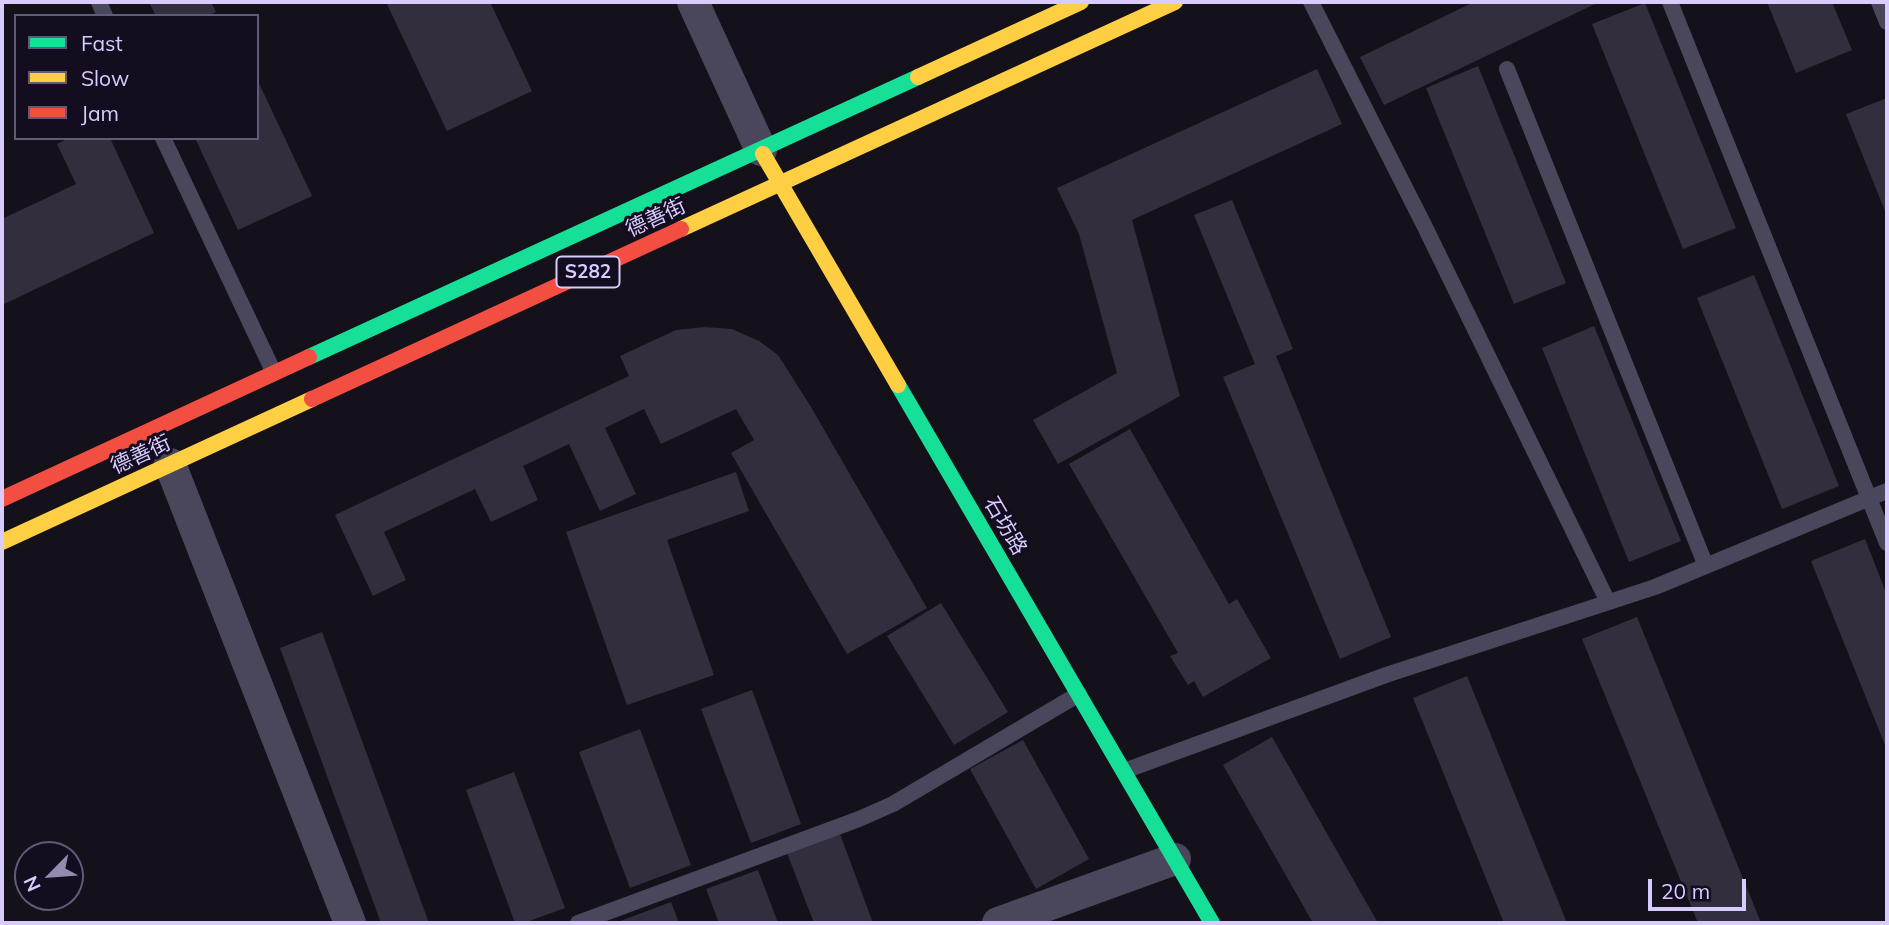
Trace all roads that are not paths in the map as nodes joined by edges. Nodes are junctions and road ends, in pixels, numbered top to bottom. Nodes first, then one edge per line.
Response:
1 (693, 2) edge
2 (1082, 2) edge
3 (1175, 2) edge
4 (1311, 2) edge
5 (1670, 2) edge
6 (1879, 2) edge
7 (1887, 22) edge
8 (1507, 69) dead end
9 (164, 140) edge
10 (761, 150) junction
11 (780, 183) junction
12 (274, 373) junction
13 (170, 464) junction
14 (1887, 491) edge
15 (1869, 498) junction
16 (2, 499) edge
17 (2, 542) edge
18 (1887, 543) edge
19 (1706, 566) junction
20 (1608, 602) junction
21 (1079, 694) junction
22 (1124, 771) junction
23 (1175, 859) junction
24 (350, 923) edge
25 (578, 923) edge
26 (998, 923) edge
27 (1212, 923) edge

1 - 10 street
2 - 10 main road, 德善街 / S282
3 - 11 main road, 德善街 / S282
4 - 20 lane
5 - 15 lane
6 - 7 lane
8 - 19 lane
9 - 12 lane
10 - 11 main road, 石坊路
10 - 12 main road, 德善街 / S282
11 - 13 main road, 德善街 / S282
11 - 21 main road, 石坊路
12 - 16 main road, 德善街 / S282
13 - 17 main road, 德善街 / S282
13 - 24 street
14 - 15 lane
15 - 18 lane
15 - 19 lane
19 - 20 lane
20 - 22 lane
21 - 22 main road, 石坊路
21 - 25 lane
22 - 23 main road, 石坊路
23 - 26 street
23 - 27 main road, 石坊路

